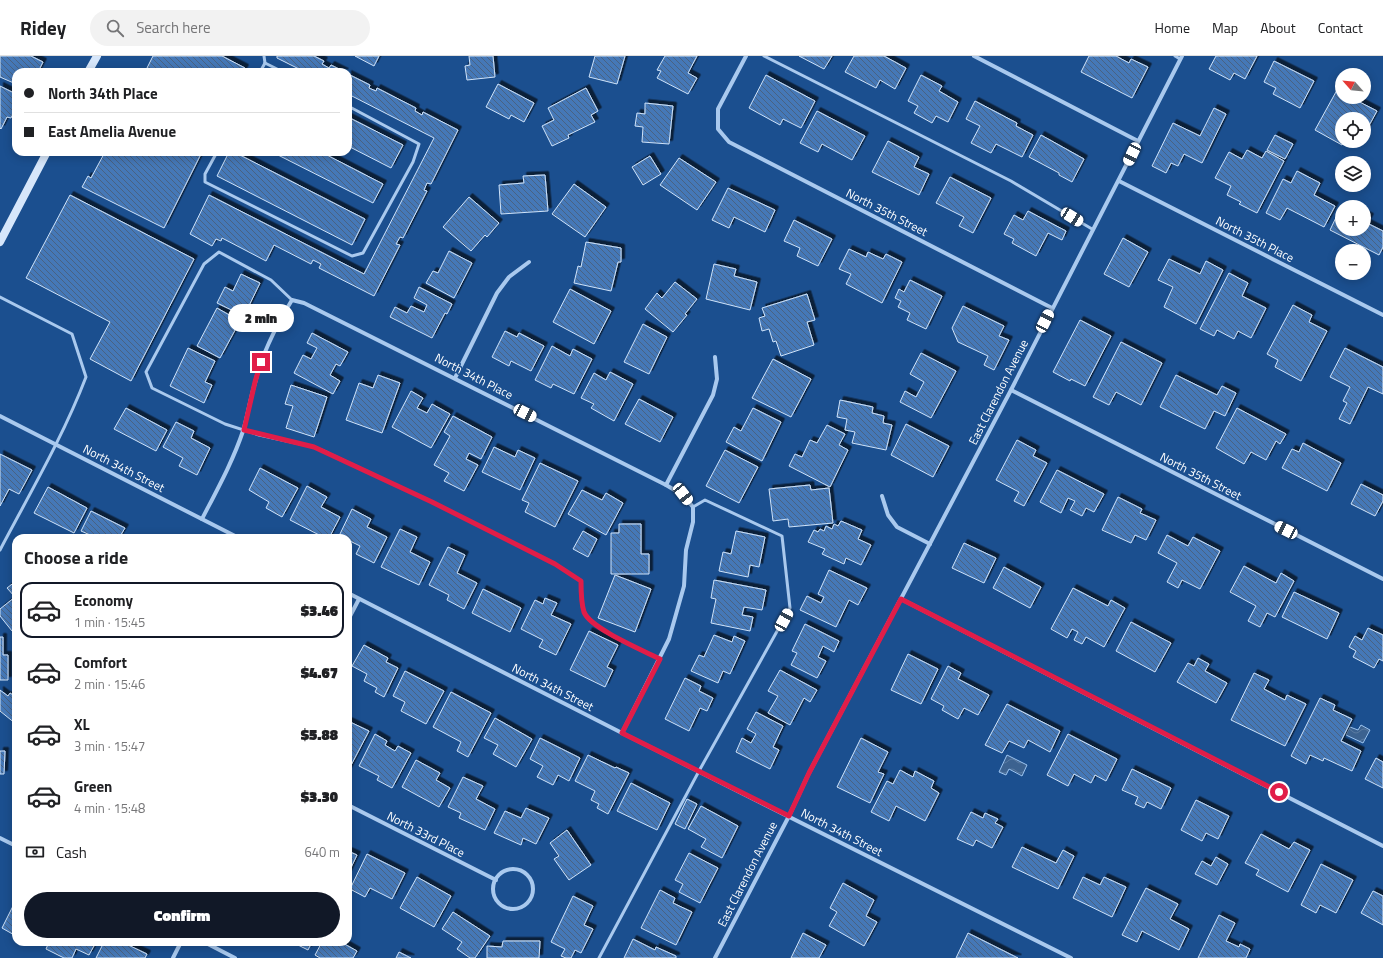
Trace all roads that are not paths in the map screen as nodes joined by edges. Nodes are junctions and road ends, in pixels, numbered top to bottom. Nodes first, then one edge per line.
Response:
1 (97, 56) edge
2 (264, 56) edge
3 (746, 56) edge
4 (764, 56) edge
5 (974, 56) edge
6 (1175, 56) edge
7 (1181, 58) edge
8 (265, 63) junction
9 (90, 68) edge
10 (262, 68) edge
11 (275, 68) edge
12 (352, 108) edge
13 (1138, 141) junction
14 (45, 156) edge
15 (215, 156) edge
16 (1118, 180) junction
17 (1092, 229) junction
18 (0, 242) edge
19 (529, 262) dead end
20 (0, 297) edge
21 (292, 300) junction
22 (1052, 308) junction
23 (1383, 315) edge
24 (716, 357) dead end
25 (455, 378) junction
26 (1010, 390) junction
27 (0, 416) edge
28 (244, 430) junction
29 (56, 445) junction
30 (666, 485) junction
31 (882, 496) dead end
32 (693, 507) junction
33 (202, 519) junction
34 (231, 534) edge
35 (930, 544) junction
36 (0, 550) edge
37 (1383, 579) edge
38 (352, 596) edge
39 (359, 599) junction
40 (901, 599) junction
41 (352, 612) edge
42 (660, 659) junction
43 (622, 733) junction
44 (699, 771) junction
45 (352, 807) edge
46 (789, 816) junction
47 (0, 838) edge
48 (12, 844) edge
49 (1383, 846) edge
50 (496, 880) junction
51 (179, 946) edge
52 (212, 946) edge
53 (173, 958) edge
54 (236, 958) edge
55 (599, 958) edge
56 (715, 958) edge
57 (1071, 958) edge

1 - 9 main road
2 - 8 lane
3 - 22 street, North 35th Street
4 - 17 lane
5 - 13 street
6 - 7 lane
7 - 13 street, East Clarendon Avenue
8 - 10 lane
8 - 11 lane
12 - 15 lane
13 - 16 street, East Clarendon Avenue
14 - 18 main road
16 - 17 street, East Clarendon Avenue
16 - 23 street, North 35th Place
17 - 22 street, East Clarendon Avenue
19 - 25 street
20 - 29 lane
21 - 25 street, North 34th Place
21 - 28 street
21 - 28 lane
22 - 26 street, East Clarendon Avenue
24 - 30 street
25 - 30 street, North 34th Place
26 - 35 street, East Clarendon Avenue
26 - 37 street, North 35th Street
27 - 29 street, North 34th Street
28 - 33 street
28 - 42 lane
29 - 33 street, North 34th Street
29 - 36 lane
30 - 32 street, North 34th Place
31 - 35 street
32 - 42 street
32 - 44 lane
33 - 34 street, North 34th Street
35 - 40 street, East Clarendon Avenue
38 - 39 street, North 34th Street
39 - 41 street
39 - 43 street, North 34th Street
40 - 46 street, East Clarendon Avenue
40 - 49 street
42 - 43 street
43 - 44 street, North 34th Street
44 - 46 street, North 34th Street
44 - 55 lane
45 - 50 street, North 33rd Place
46 - 56 street, East Clarendon Avenue
46 - 57 street, North 34th Street
47 - 48 street
50 - 50 street
51 - 53 street
52 - 54 street

